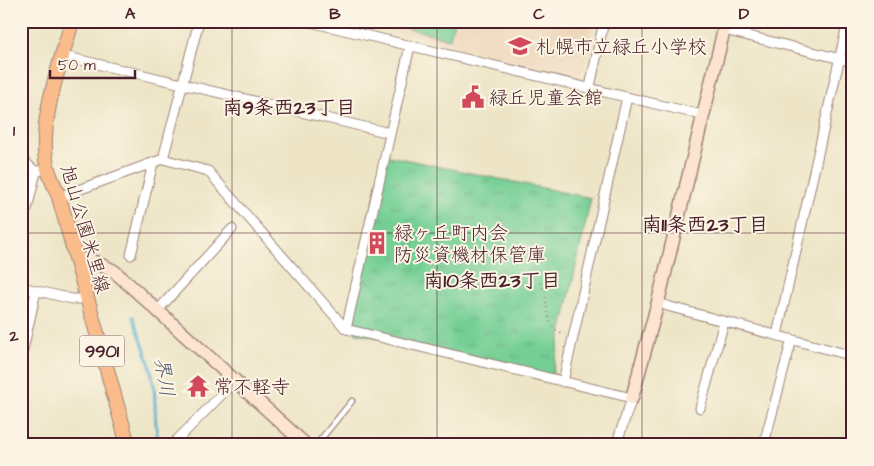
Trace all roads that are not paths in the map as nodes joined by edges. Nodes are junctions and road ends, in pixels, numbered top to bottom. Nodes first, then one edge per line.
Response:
1 (72, 21) edge
2 (199, 21) edge
3 (306, 21) edge
4 (604, 21) edge
5 (848, 21) edge
6 (725, 25) edge
7 (410, 46) junction
8 (63, 56) junction
9 (840, 59) junction
10 (853, 62) edge
11 (183, 85) junction
12 (590, 87) junction
13 (627, 97) junction
14 (702, 115) junction
15 (390, 133) junction
16 (21, 159) edge
17 (163, 159) junction
18 (153, 163) junction
19 (42, 170) junction
20 (59, 197) junction
21 (21, 208) edge
22 (232, 229) dead end
23 (131, 255) dead end
24 (77, 258) junction
25 (21, 287) edge
26 (36, 291) junction
27 (88, 299) junction
28 (658, 302) junction
29 (158, 310) junction
30 (724, 322) junction
31 (346, 329) junction
32 (777, 335) junction
33 (792, 339) junction
34 (22, 355) edge
35 (853, 356) edge
36 (235, 381) junction
37 (563, 382) junction
38 (632, 398) junction
39 (352, 401) dead end
40 (700, 408) dead end
41 (766, 436) dead end
42 (128, 445) edge
43 (172, 445) edge
44 (306, 445) edge
45 (316, 445) edge
46 (616, 445) edge

1 - 8 main road, 旭山公園米里線 / 9901
2 - 11 street
3 - 7 street
4 - 12 street
5 - 9 street
6 - 9 street
6 - 14 street
7 - 12 street
7 - 15 street
8 - 11 street
8 - 19 main road, 旭山公園米里線 / 9901
9 - 10 street
9 - 32 street
11 - 15 street
11 - 17 street
12 - 13 street
13 - 14 street
13 - 37 street
14 - 28 street
15 - 31 street
16 - 19 street
17 - 18 street
17 - 31 street
18 - 20 street
18 - 23 street
19 - 20 main road, 旭山公園米里線 / 9901
19 - 21 street
20 - 24 main road, 旭山公園米里線 / 9901
22 - 29 street
24 - 27 main road, 旭山公園米里線 / 9901
24 - 29 street
25 - 26 street
26 - 27 street
26 - 34 street
27 - 42 main road, 旭山公園米里線 / 9901
28 - 30 street
28 - 38 street
29 - 36 street
30 - 32 street
30 - 40 street
31 - 37 street
32 - 33 street
33 - 35 street
33 - 41 street
36 - 43 street
36 - 44 street
37 - 38 street
38 - 46 street
39 - 45 lane

